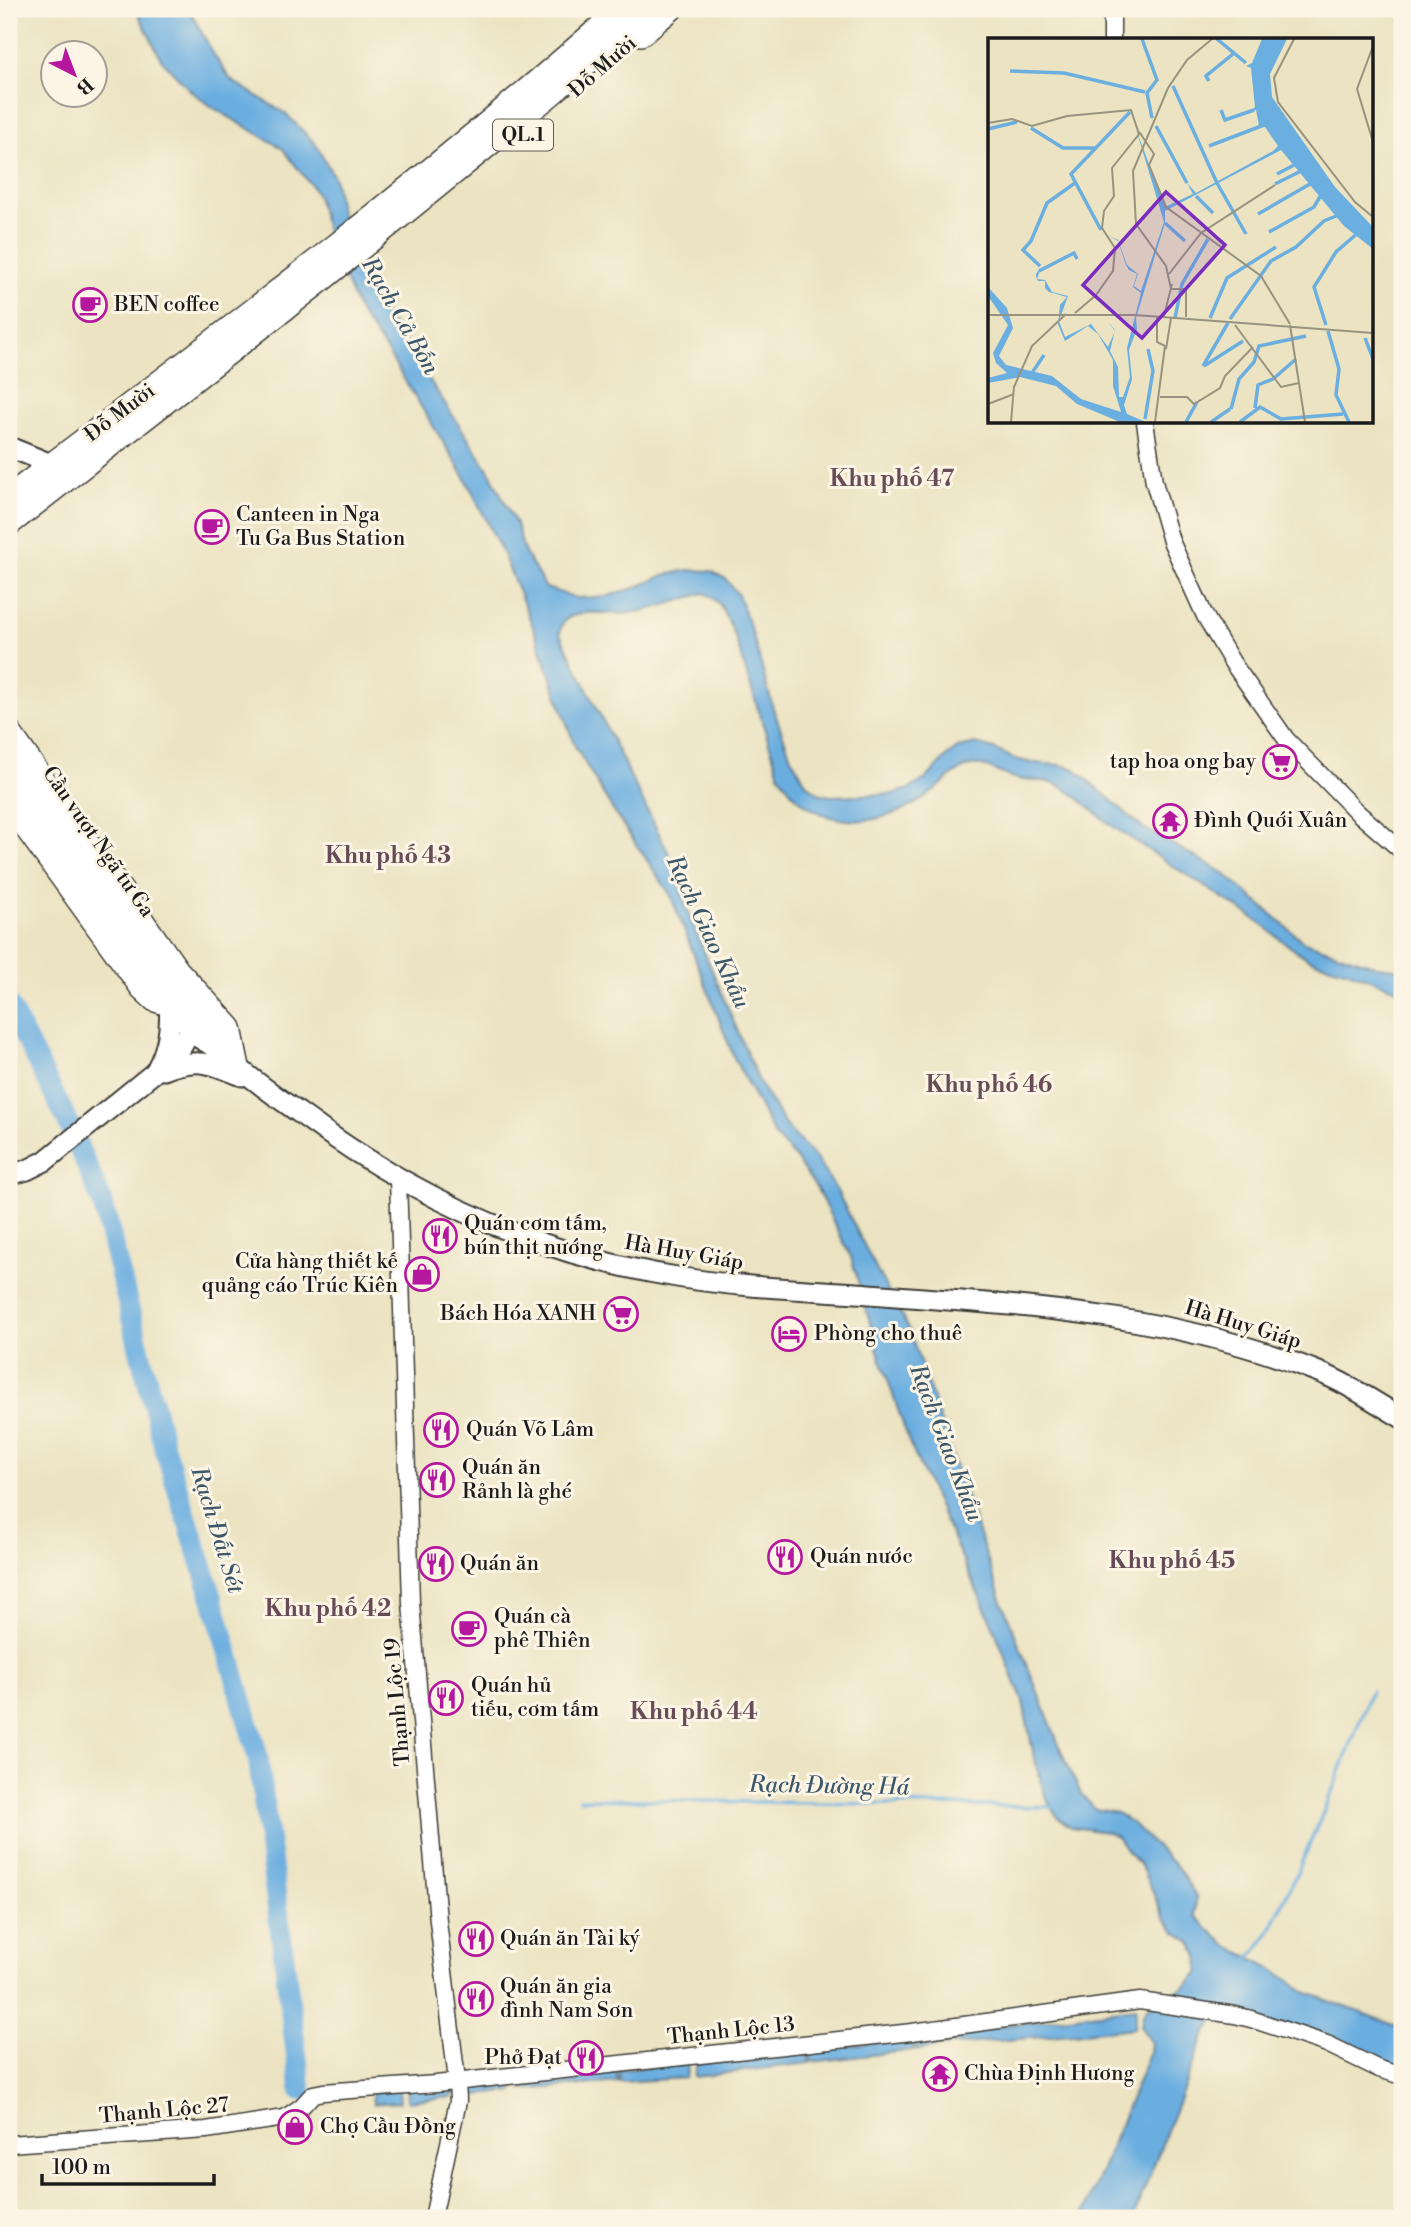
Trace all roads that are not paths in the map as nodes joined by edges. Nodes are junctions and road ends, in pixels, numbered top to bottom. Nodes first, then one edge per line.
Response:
1 (621, 9) edge
2 (650, 9) edge
3 (671, 9) edge
4 (1112, 9) edge
5 (595, 19) edge
6 (1112, 38) edge
7 (360, 239) junction
8 (315, 275) junction
9 (150, 391) junction
10 (1145, 424) edge
11 (9, 446) edge
12 (51, 464) junction
13 (9, 497) edge
14 (9, 524) edge
15 (9, 732) edge
16 (9, 757) edge
17 (9, 780) edge
18 (9, 804) edge
19 (1402, 851) edge
20 (143, 957) junction
21 (178, 1003) junction
22 (189, 1028) junction
23 (232, 1060) junction
24 (153, 1074) junction
25 (257, 1082) junction
26 (9, 1175) edge
27 (398, 1178) junction
28 (1402, 1418) edge
29 (1402, 2076) edge
30 (457, 2081) junction
31 (313, 2094) joint
32 (9, 2144) edge
33 (433, 2218) edge

1 - 5 highway, Đỗ Mười / QL.1
2 - 7 highway, Đỗ Mười / QL.1
3 - 7 highway, Đỗ Mười / QL.1
4 - 6 street
5 - 7 highway, Đỗ Mười / QL.1
7 - 8 highway, QL.1
7 - 8 highway, QL.1
8 - 9 highway, Đỗ Mười / QL.1
8 - 9 highway, Đỗ Mười / QL.1
9 - 12 highway, Đỗ Mười / QL.1
9 - 14 highway, Đỗ Mười / QL.1
10 - 19 street
11 - 12 main road
12 - 13 highway, QL.1
15 - 23 highway
16 - 20 main road, Cầu vượt Ngã tư Ga
17 - 20 main road, Cầu vượt Ngã tư Ga
18 - 21 highway
20 - 21 main road, Hà Huy Giáp
21 - 22 main road, Hà Huy Giáp
21 - 23 main road, Hà Huy Giáp
21 - 24 main road
22 - 23 main road, Hà Huy Giáp
22 - 24 main road, Hà Huy Giáp
23 - 25 main road, Hà Huy Giáp
24 - 25 main road, Hà Huy Giáp
24 - 26 main road, Hà Huy Giáp
25 - 27 main road, Hà Huy Giáp
27 - 28 main road, Hà Huy Giáp
27 - 30 street, Thạnh Lộc 19
29 - 30 street, Thạnh Lộc 13
30 - 31 street, Thạnh Lộc 13
30 - 33 street, Thạnh Lộc 19
31 - 32 street, Thạnh Lộc 27

